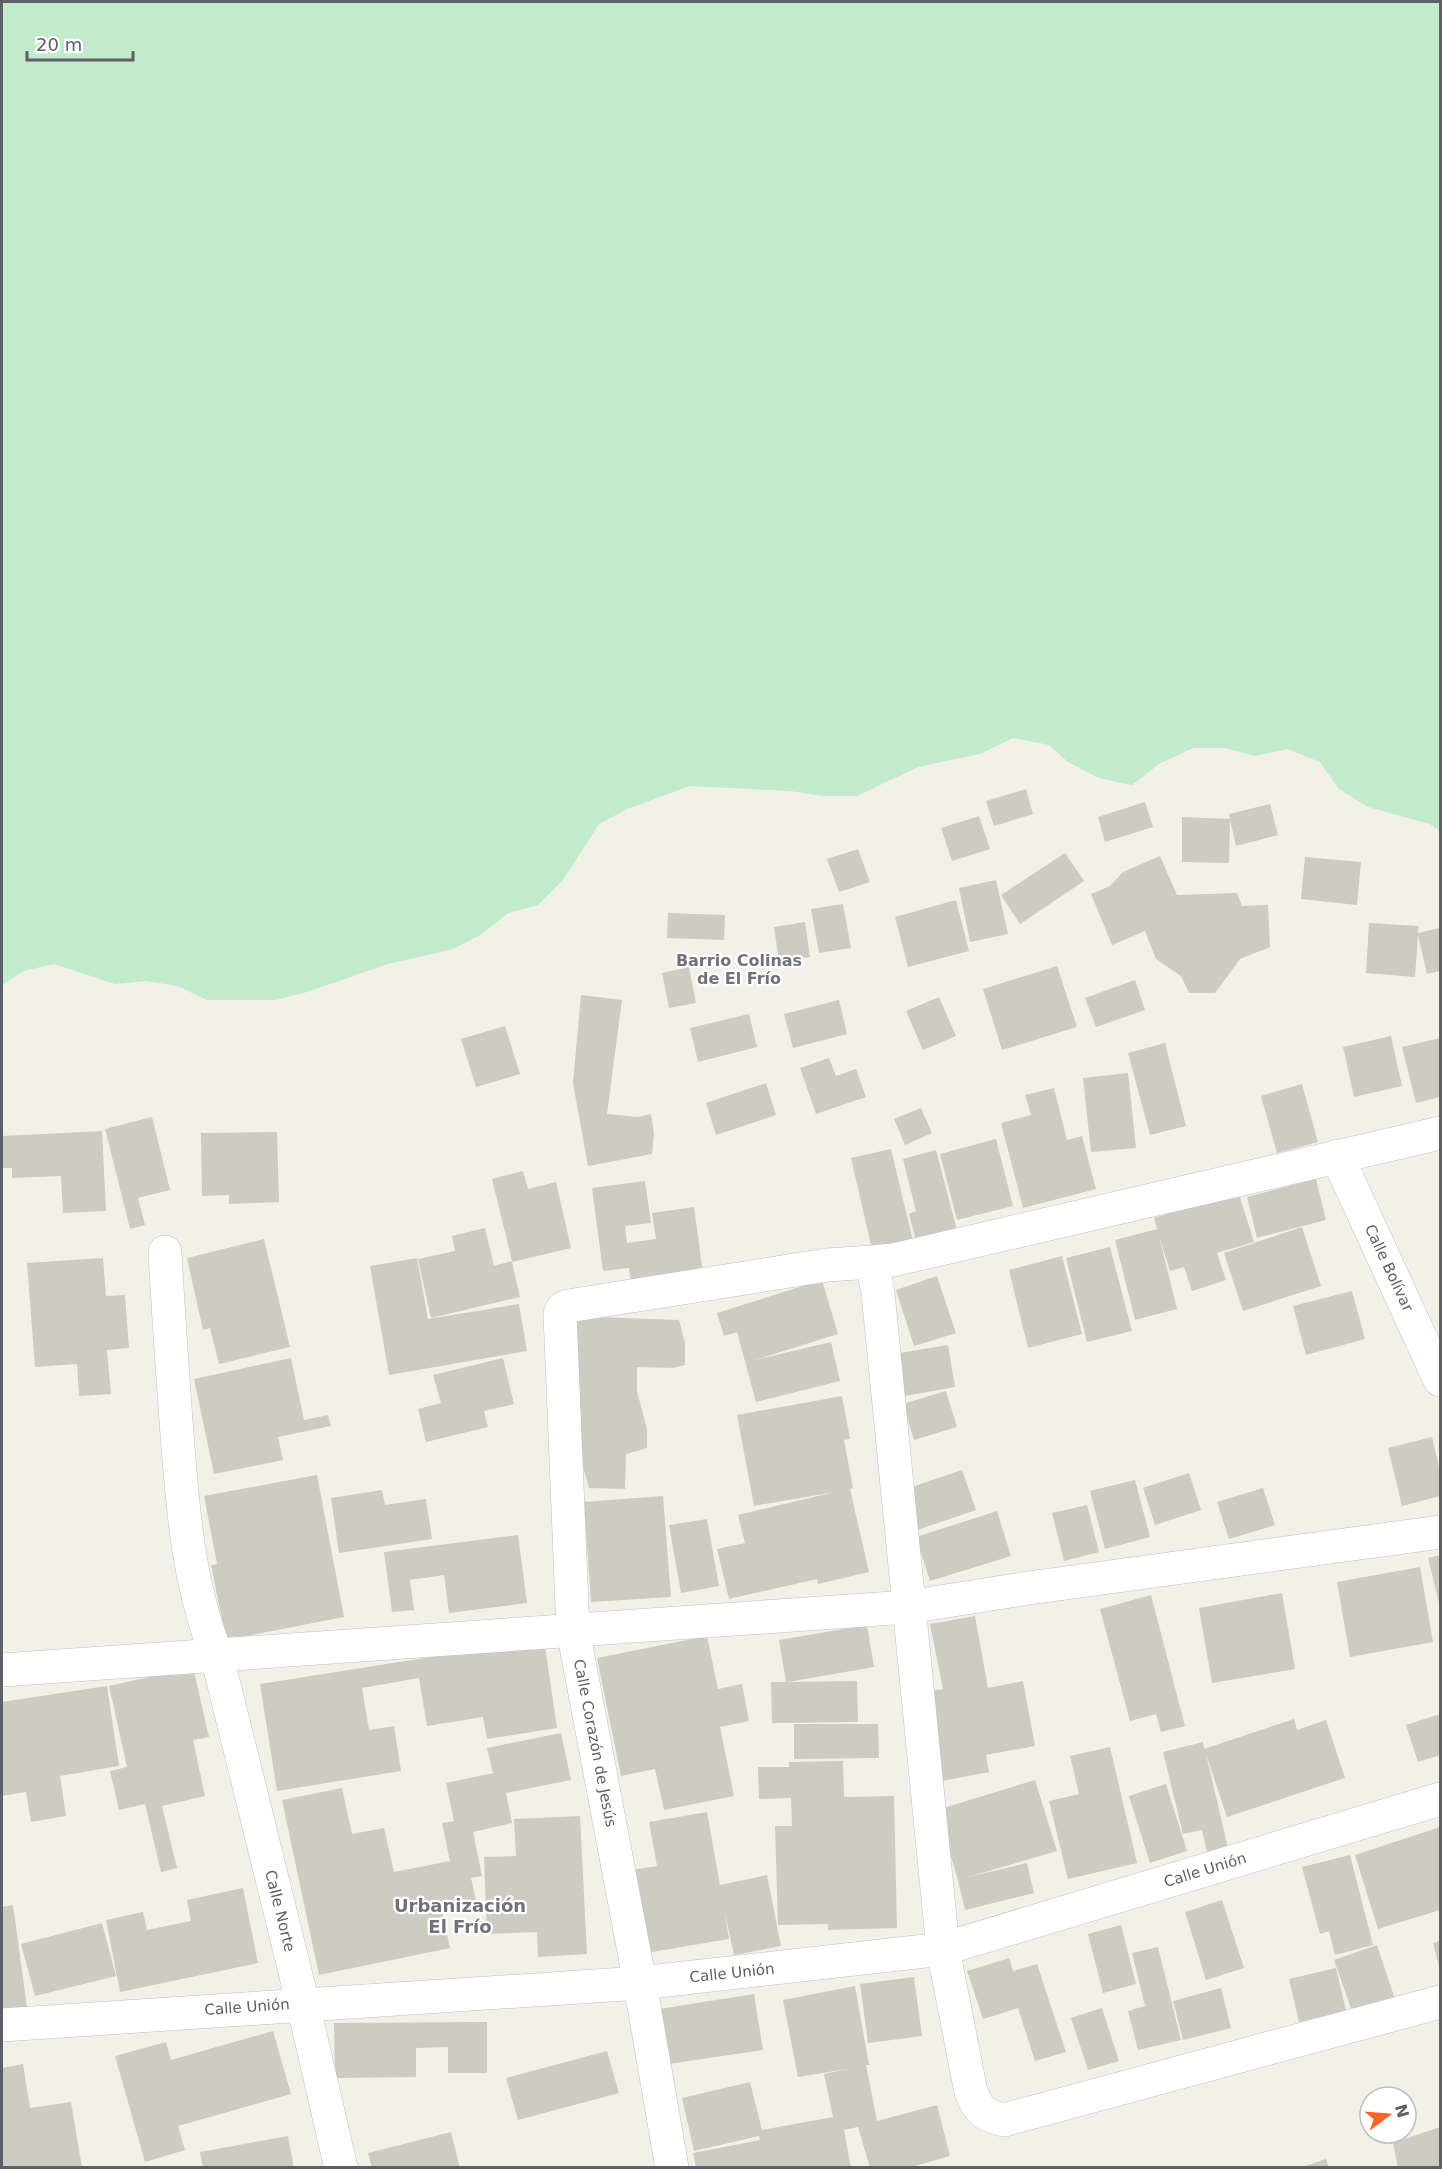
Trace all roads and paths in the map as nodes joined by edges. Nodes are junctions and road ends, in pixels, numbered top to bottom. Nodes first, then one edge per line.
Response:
1 (1440, 1133) edge
2 (1336, 1156) junction
3 (165, 1252) dead end
4 (872, 1262) junction
5 (1440, 1380) edge
6 (1440, 1532) edge
7 (908, 1607) junction
8 (573, 1630) junction
9 (217, 1656) junction
10 (2, 1670) edge
11 (1440, 1799) edge
12 (943, 1949) junction
13 (640, 1983) junction
14 (1440, 2002) edge
15 (303, 2004) junction
16 (2, 2025) edge
17 (341, 2168) edge
18 (672, 2168) edge

1 - 2 street
2 - 4 street
2 - 5 street, Calle Bolívar
3 - 9 street, Calle Norte
4 - 7 street
4 - 8 street, Calle Corazón de Jesús
6 - 7 street
7 - 8 street
7 - 12 street
8 - 9 street
8 - 13 street, Calle Corazón de Jesús
9 - 10 street
9 - 15 street, Calle Norte
11 - 12 street, Calle Unión
12 - 13 street, Calle Unión
12 - 14 street
13 - 15 street, Calle Unión
13 - 18 street, Calle Corazón de Jesús
15 - 16 street, Calle Unión
15 - 17 street, Calle Norte

